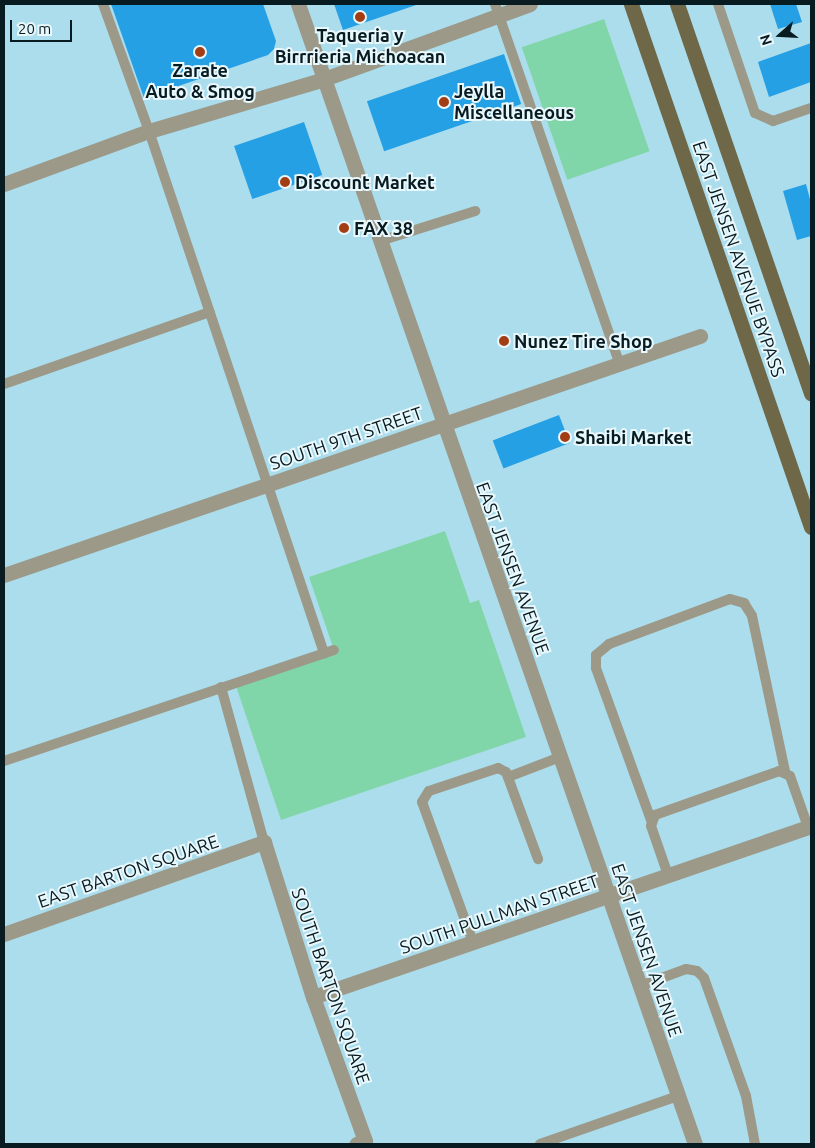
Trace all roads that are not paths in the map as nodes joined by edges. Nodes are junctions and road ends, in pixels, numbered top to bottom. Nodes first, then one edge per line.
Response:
1 (103, 4) edge
2 (298, 4) edge
3 (530, 4) edge
4 (631, 4) edge
5 (677, 4) edge
6 (718, 4) edge
7 (497, 9) edge
8 (324, 79) junction
9 (811, 108) edge
10 (149, 132) junction
11 (4, 184) edge
12 (475, 211) dead end
13 (380, 241) junction
14 (210, 312) junction
15 (700, 336) dead end
16 (620, 364) junction
17 (4, 384) edge
18 (811, 394) edge
19 (442, 425) junction
20 (267, 485) junction
21 (811, 527) edge
22 (4, 575) edge
23 (221, 687) junction
24 (560, 756) junction
25 (4, 761) edge
26 (785, 771) junction
27 (508, 776) junction
28 (651, 820) junction
29 (810, 827) edge
30 (264, 842) junction
31 (538, 859) dead end
32 (668, 875) junction
33 (609, 897) junction
34 (4, 934) edge
35 (473, 942) junction
36 (640, 986) junction
37 (313, 997) junction
38 (678, 1096) junction
39 (360, 1143) edge
40 (540, 1144) edge
41 (695, 1144) edge
42 (755, 1144) edge

1 - 10 lane
2 - 8 street, EAST JENSEN AVENUE
3 - 7 street
4 - 21 main road, EAST JENSEN AVENUE BYPASS
5 - 18 main road, EAST JENSEN AVENUE BYPASS
6 - 9 lane
7 - 8 street
7 - 16 lane
8 - 10 street
8 - 13 street, EAST JENSEN AVENUE
10 - 11 street
10 - 14 lane
12 - 13 lane
13 - 19 street, EAST JENSEN AVENUE
14 - 17 lane
14 - 20 lane
15 - 16 street, SOUTH 9TH STREET
16 - 19 street, SOUTH 9TH STREET
19 - 20 street, SOUTH 9TH STREET
19 - 24 street, EAST JENSEN AVENUE
20 - 22 street, SOUTH 9TH STREET
20 - 23 lane
23 - 25 lane
23 - 30 lane
24 - 27 lane
24 - 33 street, EAST JENSEN AVENUE
26 - 28 lane
26 - 28 lane
26 - 29 lane
27 - 31 lane
27 - 35 lane
28 - 32 lane
29 - 32 street, SOUTH PULLMAN STREET
30 - 34 street, EAST BARTON SQUARE
30 - 37 street, SOUTH BARTON SQUARE
32 - 33 street, SOUTH PULLMAN STREET
33 - 35 street, SOUTH PULLMAN STREET
33 - 36 street, EAST JENSEN AVENUE
35 - 37 street, SOUTH PULLMAN STREET
36 - 38 street, EAST JENSEN AVENUE
36 - 42 lane
37 - 39 street, SOUTH BARTON SQUARE
38 - 40 lane
38 - 41 street, EAST JENSEN AVENUE

